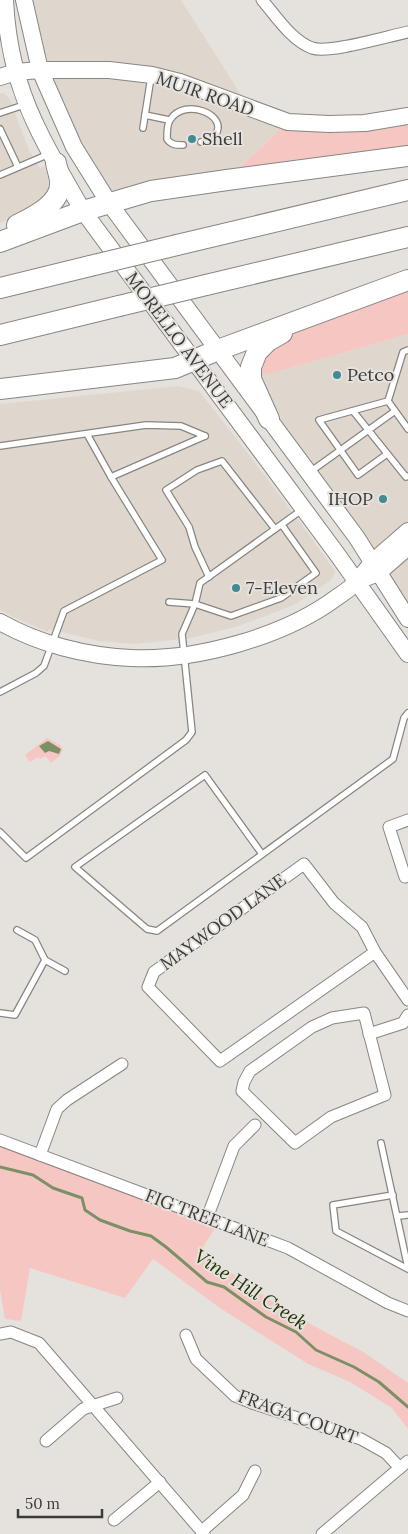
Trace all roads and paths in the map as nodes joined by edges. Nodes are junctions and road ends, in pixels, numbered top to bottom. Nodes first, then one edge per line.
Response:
1 (5, 0) edge
2 (24, 0) edge
3 (262, 0) edge
4 (408, 32) edge
5 (40, 70) junction
6 (16, 72) junction
7 (152, 75) junction
8 (0, 76) edge
9 (27, 104) junction
10 (0, 113) edge
11 (145, 115) junction
12 (408, 116) edge
13 (169, 120) junction
14 (143, 128) dead end
15 (0, 129) edge
16 (202, 142) dead end
17 (184, 145) dead end
18 (408, 156) edge
19 (53, 158) junction
20 (18, 167) junction
21 (0, 175) edge
22 (408, 190) edge
23 (110, 202) junction
24 (83, 211) junction
25 (0, 236) edge
26 (408, 237) edge
27 (0, 242) edge
28 (408, 280) edge
29 (0, 288) edge
30 (301, 320) junction
31 (0, 335) edge
32 (218, 350) junction
33 (408, 350) edge
34 (194, 360) junction
35 (0, 389) edge
36 (388, 401) junction
37 (353, 411) junction
38 (395, 411) junction
39 (269, 419) junction
40 (408, 429) edge
41 (368, 430) junction
42 (87, 434) junction
43 (0, 446) edge
44 (340, 450) junction
45 (387, 454) junction
46 (309, 473) junction
47 (408, 476) edge
48 (111, 477) junction
49 (304, 509) junction
50 (282, 524) junction
51 (275, 529) junction
52 (408, 531) edge
53 (408, 547) edge
54 (375, 567) junction
55 (208, 577) junction
56 (357, 582) junction
57 (169, 602) dead end
58 (195, 604) junction
59 (408, 619) edge
60 (0, 622) edge
61 (52, 644) junction
62 (408, 654) edge
63 (185, 655) junction
64 (0, 692) edge
65 (408, 713) edge
66 (408, 820) edge
67 (0, 832) edge
68 (262, 854) junction
69 (405, 877) dead end
70 (17, 930) dead end
71 (375, 952) junction
72 (44, 960) junction
73 (65, 971) dead end
74 (408, 1000) edge
75 (0, 1013) edge
76 (405, 1019) edge
77 (369, 1034) junction
78 (122, 1064) dead end
79 (255, 1125) dead end
80 (0, 1140) edge
81 (381, 1143) dead end
82 (40, 1155) junction
83 (393, 1195) junction
84 (408, 1215) edge
85 (398, 1216) junction
86 (207, 1218) junction
87 (408, 1268) edge
88 (408, 1311) edge
89 (0, 1334) edge
90 (186, 1335) dead end
91 (117, 1398) dead end
92 (94, 1405) junction
93 (46, 1441) dead end
94 (404, 1465) edge
95 (255, 1471) dead end
96 (160, 1482) junction
97 (114, 1520) dead end
98 (203, 1533) edge
99 (322, 1534) edge

1 - 6 street, MORELLO AVENUE
2 - 5 street, MORELLO AVENUE
3 - 4 street
5 - 6 street, MUIR ROAD
5 - 7 street, MUIR ROAD
5 - 23 street, MORELLO AVENUE
6 - 8 street, MUIR ROAD
6 - 9 street, MORELLO AVENUE
7 - 11 lane
7 - 12 street, MUIR ROAD
9 - 10 lane
9 - 19 street, MORELLO AVENUE
11 - 13 lane
11 - 14 lane
13 - 16 lane
13 - 17 lane
15 - 20 lane
18 - 23 highway
19 - 20 lane
19 - 24 street, MORELLO AVENUE
19 - 25 highway
20 - 21 lane
22 - 29 highway, bridge
23 - 24 highway
23 - 32 street, MORELLO AVENUE
24 - 27 highway
24 - 34 street, MORELLO AVENUE
26 - 31 highway, bridge
28 - 30 highway
30 - 32 highway
30 - 39 highway
32 - 34 highway
32 - 39 street, MORELLO AVENUE
33 - 36 lane
34 - 35 highway
34 - 49 street, MORELLO AVENUE
36 - 37 lane
36 - 38 lane
37 - 41 lane
37 - 44 lane
38 - 40 lane
38 - 41 lane
39 - 46 street, MORELLO AVENUE
41 - 44 lane
41 - 45 lane
42 - 43 lane
42 - 48 lane
42 - 48 lane
44 - 45 lane
44 - 46 lane
45 - 47 lane
46 - 54 street, MORELLO AVENUE
48 - 61 lane
49 - 50 lane
49 - 56 street, MORELLO AVENUE
50 - 51 lane
50 - 58 lane
51 - 55 lane
51 - 55 lane
52 - 54 street
53 - 54 street
54 - 56 street
54 - 59 street, MORELLO AVENUE
55 - 58 lane
56 - 62 street, MORELLO AVENUE
56 - 63 street
57 - 58 lane
58 - 63 lane
60 - 61 street
61 - 63 street
61 - 64 lane
63 - 67 lane
65 - 68 lane
66 - 69 street
68 - 68 lane
70 - 72 lane
71 - 71 street, MAYWOOD LANE
71 - 74 street, MAYWOOD LANE
72 - 73 lane
72 - 75 lane
76 - 77 street
77 - 77 street
78 - 82 street
79 - 86 street
80 - 82 street, FIG TREE LANE
81 - 83 lane
82 - 86 street, FIG TREE LANE
83 - 85 lane
83 - 87 lane
84 - 85 lane
85 - 87 lane
86 - 88 street, FIG TREE LANE
89 - 92 street
90 - 94 street, FRAGA COURT
91 - 92 street
92 - 93 street
92 - 96 street
94 - 99 street
95 - 98 street
96 - 97 street
96 - 98 street

